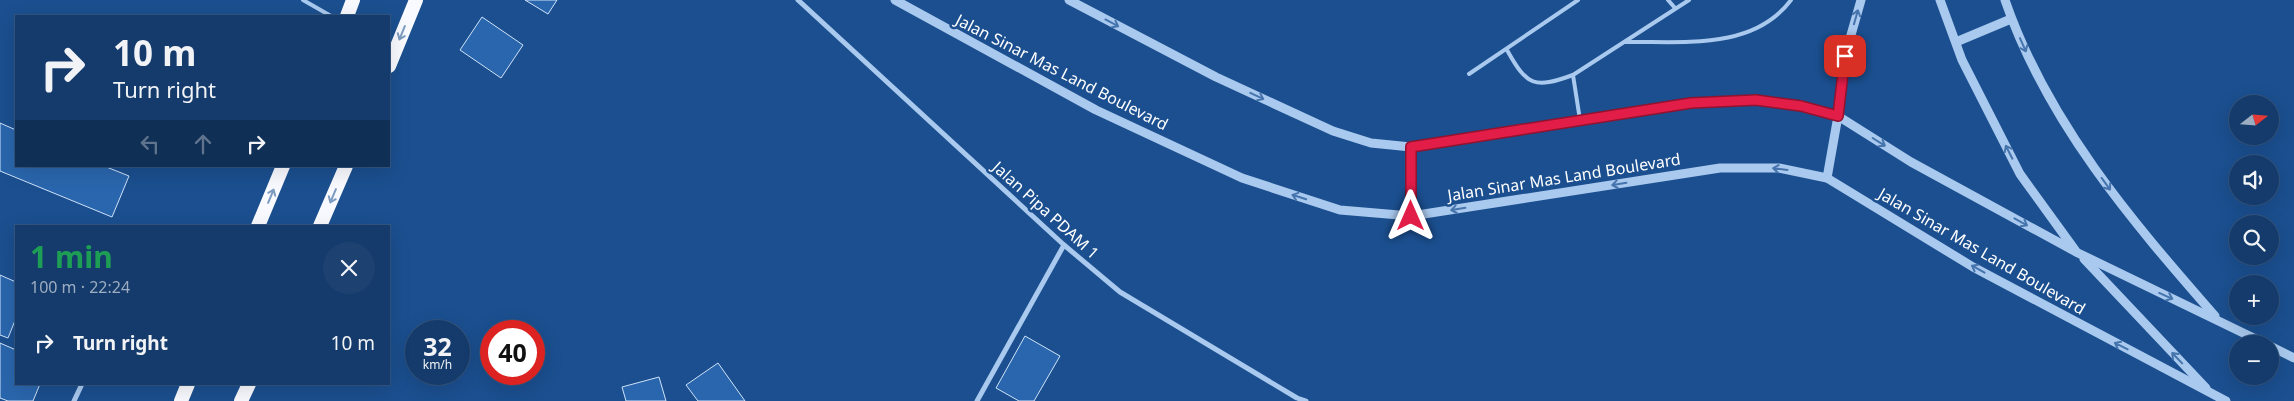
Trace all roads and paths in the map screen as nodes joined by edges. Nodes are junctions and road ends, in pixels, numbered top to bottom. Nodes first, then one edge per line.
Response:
1 (303, 0) edge
2 (353, 0) edge
3 (416, 0) edge
4 (798, 0) edge
5 (895, 0) edge
6 (1069, 0) edge
7 (1578, 0) edge
8 (1668, 0) edge
9 (1689, 0) edge
10 (1791, 0) edge
11 (1861, 0) edge
12 (1940, 0) edge
13 (2005, 0) edge
14 (1675, 8) junction
15 (329, 15) edge
16 (346, 15) edge
17 (2012, 19) junction
18 (1625, 42) junction
19 (1956, 42) junction
20 (1507, 50) junction
21 (390, 64) edge
22 (1469, 74) dead end
23 (1573, 75) junction
24 (1838, 116) junction
25 (1580, 120) junction
26 (1411, 147) junction
27 (283, 167) edge
28 (346, 167) edge
29 (1827, 178) junction
30 (1411, 216) junction
31 (258, 225) edge
32 (320, 225) edge
33 (1064, 245) junction
34 (2078, 253) junction
35 (2216, 318) junction
36 (2249, 335) edge
37 (2279, 350) edge
38 (2294, 358) edge
39 (82, 385) edge
40 (188, 385) edge
41 (249, 385) edge
42 (2211, 393) junction
43 (74, 401) edge
44 (180, 401) edge
45 (241, 401) edge
46 (977, 401) edge
47 (1306, 401) edge
48 (2226, 401) edge

1 - 15 lane
2 - 16 highway
3 -> 21 highway
4 - 33 street, Jalan Pipa PDAM 1
30 -> 5 street, Jalan Sinar Mas Land Boulevard
6 -> 26 street
7 - 20 lane
8 - 14 lane
9 - 14 lane
10 - 18 lane
24 -> 11 street
12 - 19 street
13 - 17 street
14 - 18 lane
17 - 19 street
17 -> 35 street
18 - 23 lane
34 -> 19 street
20 - 22 lane
20 - 23 lane
23 - 25 lane
24 - 25 street
24 - 29 street
24 -> 34 street
25 - 26 street
26 - 30 street
31 -> 27 highway
28 -> 32 highway
29 -> 30 street, Jalan Sinar Mas Land Boulevard
42 -> 29 street, Jalan Sinar Mas Land Boulevard
33 - 46 street
33 - 47 street, Jalan Pipa PDAM 1
34 -> 35 street
42 -> 34 street
35 - 36 street
37 - 38 street
39 - 43 street
40 - 44 highway
41 - 45 highway
42 - 48 street, Jalan Sinar Mas Land Boulevard

